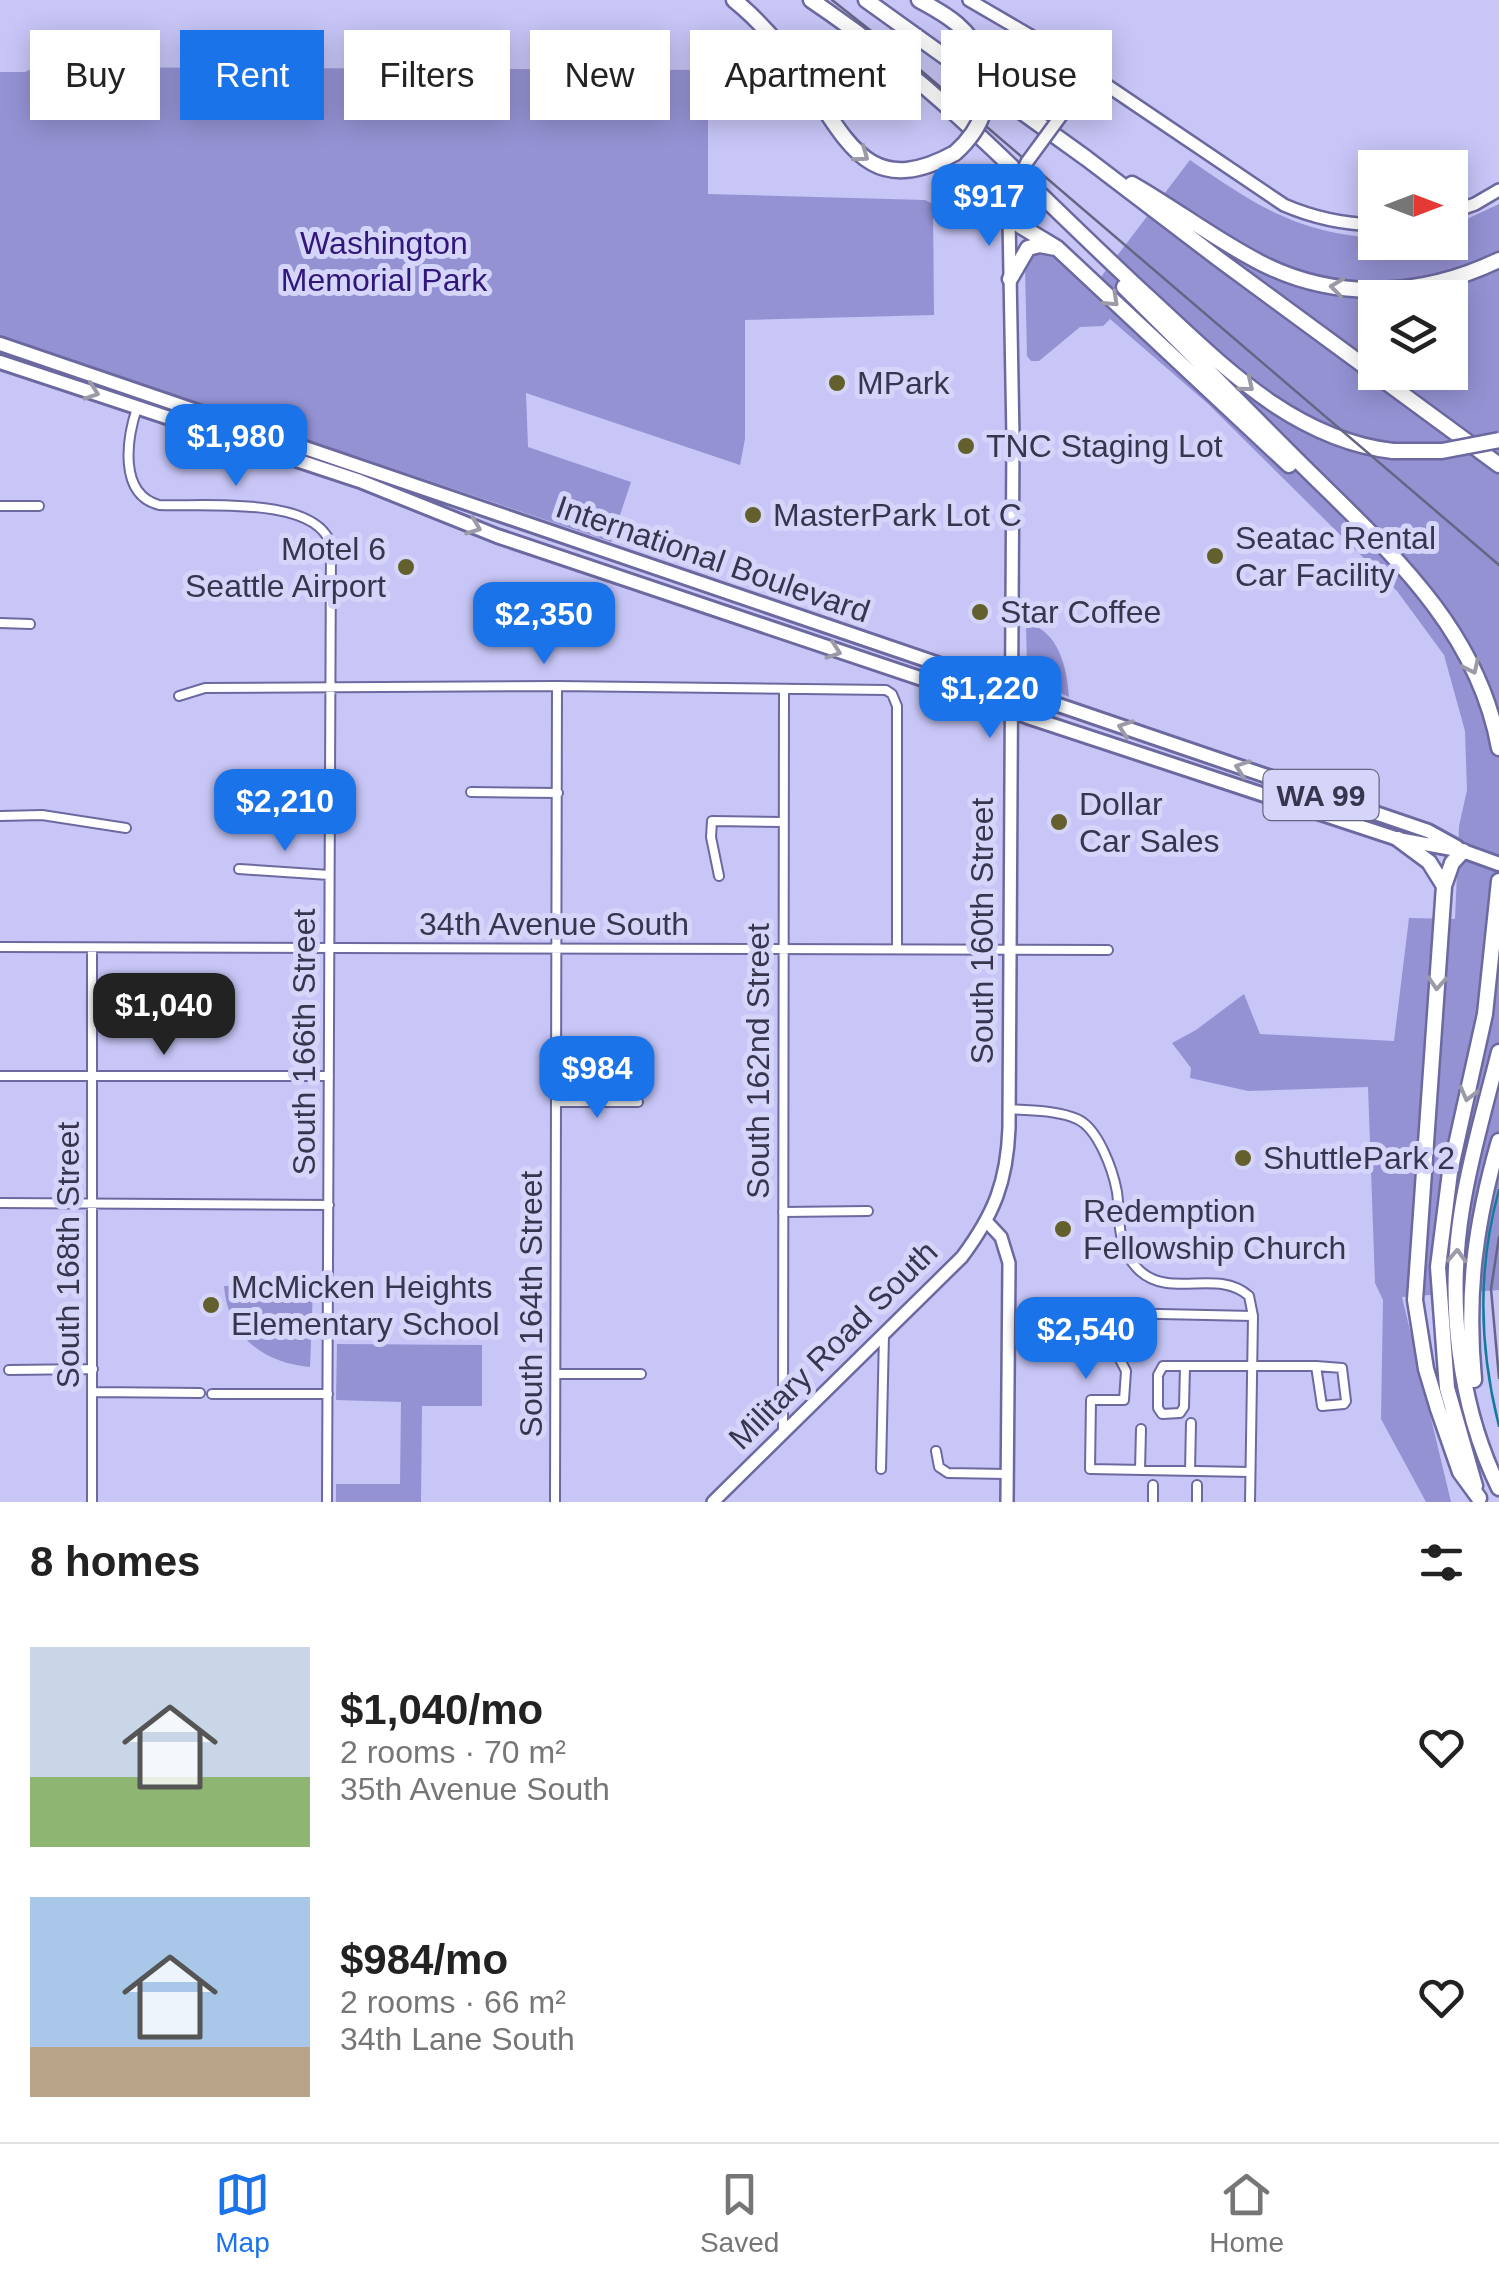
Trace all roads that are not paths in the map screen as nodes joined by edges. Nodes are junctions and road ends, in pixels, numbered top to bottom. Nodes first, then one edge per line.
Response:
1 (734, 0) edge
2 (811, 0) edge
3 (866, 0) edge
4 (920, 0) edge
5 (969, 0) edge
6 (1022, 30) edge
7 (1112, 89) edge
8 (1058, 120) edge
9 (1086, 158) junction
10 (1499, 190) edge
11 (1468, 207) edge
12 (1009, 219) junction
13 (1358, 224) edge
14 (1070, 226) junction
15 (1058, 248) junction
16 (1499, 260) edge
17 (1010, 279) junction
18 (0, 344) edge
19 (0, 362) edge
20 (176, 404) junction
21 (137, 408) junction
22 (1499, 440) edge
23 (1499, 465) edge
24 (0, 506) edge
25 (40, 506) dead end
26 (1386, 549) junction
27 (0, 624) edge
28 (30, 624) dead end
29 (558, 686) junction
30 (332, 688) junction
31 (784, 689) junction
32 (1012, 690) junction
33 (179, 696) dead end
34 (1011, 710) junction
35 (1499, 748) edge
36 (471, 792) dead end
37 (558, 794) junction
38 (0, 816) edge
39 (783, 822) junction
40 (126, 828) dead end
41 (1398, 839) junction
42 (1463, 852) junction
43 (1499, 864) edge
44 (239, 870) dead end
45 (329, 875) junction
46 (719, 876) dead end
47 (1499, 882) edge
48 (1444, 886) junction
49 (0, 947) edge
50 (92, 948) junction
51 (329, 948) junction
52 (558, 948) junction
53 (1009, 948) junction
54 (783, 950) junction
55 (896, 950) junction
56 (1108, 950) dead end
57 (1499, 987) edge
58 (1479, 1052) junction
59 (1499, 1052) edge
60 (0, 1076) edge
61 (329, 1076) junction
62 (92, 1077) junction
63 (556, 1102) junction
64 (638, 1102) dead end
65 (1009, 1109) junction
66 (1499, 1141) edge
67 (0, 1203) edge
68 (94, 1204) junction
69 (329, 1205) junction
70 (868, 1210) dead end
71 (783, 1212) junction
72 (988, 1222) junction
73 (1253, 1316) junction
74 (884, 1335) junction
75 (1185, 1366) junction
76 (1252, 1366) junction
77 (1316, 1366) junction
78 (93, 1369) junction
79 (9, 1370) dead end
80 (556, 1374) junction
81 (640, 1374) dead end
82 (93, 1392) junction
83 (200, 1393) dead end
84 (212, 1394) dead end
85 (328, 1394) junction
86 (1191, 1423) dead end
87 (1141, 1429) dead end
88 (782, 1434) junction
89 (936, 1451) dead end
90 (1486, 1455) junction
91 (881, 1469) dead end
92 (1140, 1470) junction
93 (1190, 1471) junction
94 (1250, 1472) junction
95 (1007, 1474) junction
96 (1197, 1484) dead end
97 (1153, 1485) dead end
98 (1499, 1488) edge
99 (1480, 1500) edge
100 (92, 1502) edge
101 (327, 1502) edge
102 (555, 1502) edge
103 (712, 1502) edge
104 (1007, 1502) edge
105 (1153, 1502) edge
106 (1197, 1502) edge
107 (1250, 1502) edge

1 -> 4 highway, bridge
2 - 14 highway
3 - 9 highway
5 - 6 main road
7 - 13 main road
8 - 12 main road, South 160th Street, bridge
16 -> 9 highway
9 - 23 highway
10 - 11 main road
12 - 15 highway
12 - 17 main road, South 160th Street
14 -> 22 highway, bridge
14 - 26 highway
15 - 17 highway
15 -> 26 highway
17 - 32 main road, South 160th Street
18 - 20 main road, International Boulevard / WA 99
19 -> 21 main road, International Boulevard / WA 99
20 - 21 main road
20 - 32 main road, International Boulevard / WA 99
21 - 30 street, South 166th Street
21 -> 34 main road, International Boulevard / WA 99
24 - 25 street
26 -> 35 highway
27 - 28 street
29 - 30 street
29 - 31 street
29 - 37 street, South 164th Street
30 - 33 street
30 - 45 street, South 166th Street
31 - 39 street, South 162nd Street
31 - 55 street
32 - 34 main road, South 160th Street
42 -> 32 main road, International Boulevard / WA 99
34 - 41 main road, International Boulevard / WA 99
34 - 53 main road, South 160th Street
36 - 37 street
37 - 52 street, South 164th Street
38 - 40 street
39 - 46 street
39 - 54 street, South 162nd Street
41 - 42 main road, International Boulevard / WA 99
41 - 48 highway
42 - 43 main road, International Boulevard / WA 99
42 - 48 highway
44 - 45 street
45 - 51 street, South 166th Street
47 - 58 highway
48 -> 99 highway
49 - 50 street, 34th Avenue South
50 - 51 street, 34th Avenue South
50 - 62 street, South 168th Street
51 - 52 street, 34th Avenue South
51 - 61 street, South 166th Street
52 - 54 street, 34th Avenue South
52 - 63 street, South 164th Street
53 - 55 street, 34th Avenue South
53 - 56 street, 34th Avenue South
53 - 65 main road, South 160th Street
54 - 55 street, 34th Avenue South
54 - 71 street, South 162nd Street
57 - 58 highway
58 -> 99 highway
90 -> 59 highway
60 - 62 street
61 - 62 street
61 - 69 street, South 166th Street
62 - 68 street, South 168th Street
63 - 64 street
63 - 80 street, South 164th Street
65 - 72 main road, South 160th Street
65 - 73 street
66 - 90 highway
67 - 68 street
68 - 69 street
68 - 78 street, South 168th Street
69 - 85 street, South 166th Street
70 - 71 street
71 - 88 street, South 162nd Street
72 - 74 main road, Military Road South
72 - 95 main road
73 - 76 street
73 - 92 street
74 - 88 main road, Military Road South
74 - 91 street
75 - 75 street
75 - 76 street
76 - 77 street
76 - 94 street
77 - 77 street
78 - 79 street
78 - 82 street, South 168th Street
80 - 81 street
80 - 102 street, South 164th Street
82 - 83 street
82 - 100 street, South 168th Street
84 - 85 street
85 - 101 street, South 166th Street
86 - 93 street
87 - 92 street
88 - 103 main road, Military Road South
89 - 95 street
90 - 98 highway
92 - 93 street
93 - 94 street
94 - 107 street
95 - 104 main road
96 - 106 street
97 - 105 street

